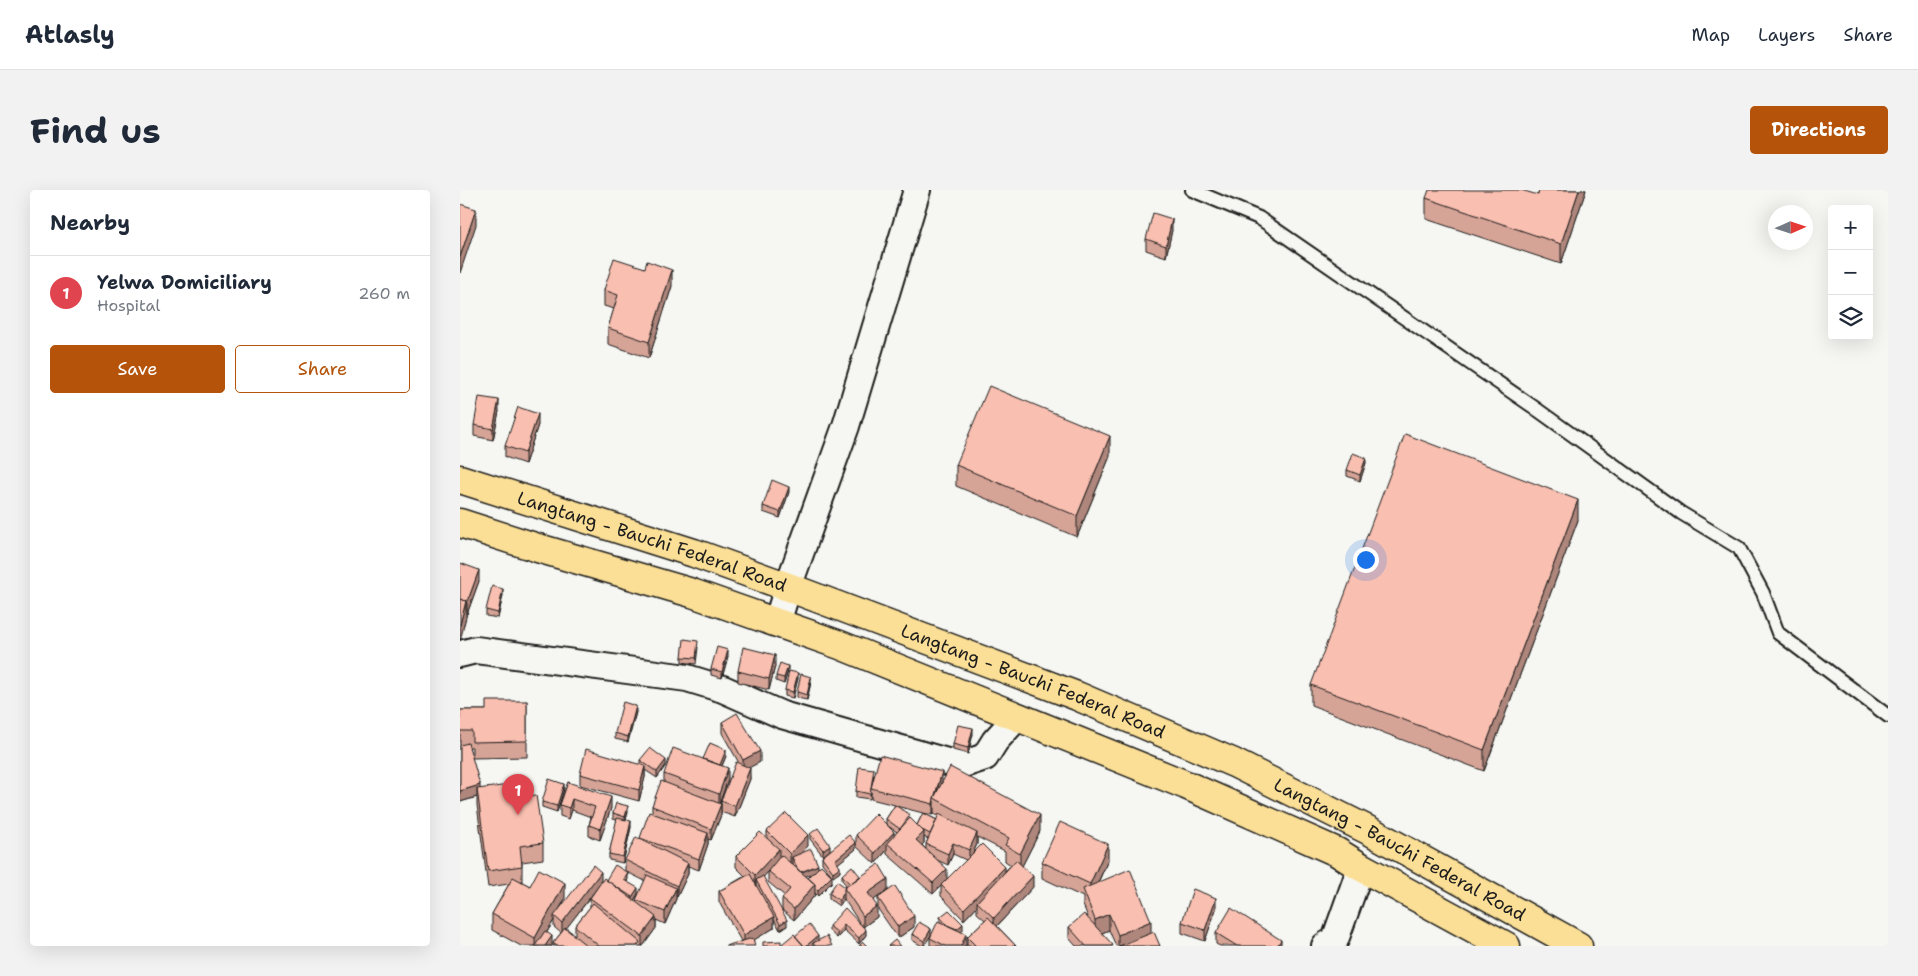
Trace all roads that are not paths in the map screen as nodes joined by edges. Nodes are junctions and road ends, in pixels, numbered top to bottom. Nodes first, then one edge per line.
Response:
1 (916, 190) edge
2 (1192, 190) edge
3 (460, 480) edge
4 (460, 523) edge
5 (788, 586) junction
6 (777, 623) junction
7 (460, 654) edge
8 (1888, 716) edge
9 (1017, 717) junction
10 (1361, 867) junction
11 (1333, 944) edge
12 (1506, 946) edge
13 (1578, 946) edge

1 - 5 street
2 - 8 lane
3 - 5 main road, Langtang - Bauchi Federal Road
4 - 6 main road
5 - 6 street
5 - 13 main road, Langtang - Bauchi Federal Road
6 - 9 main road
7 - 9 street
9 - 10 main road
10 - 11 street
10 - 12 main road

